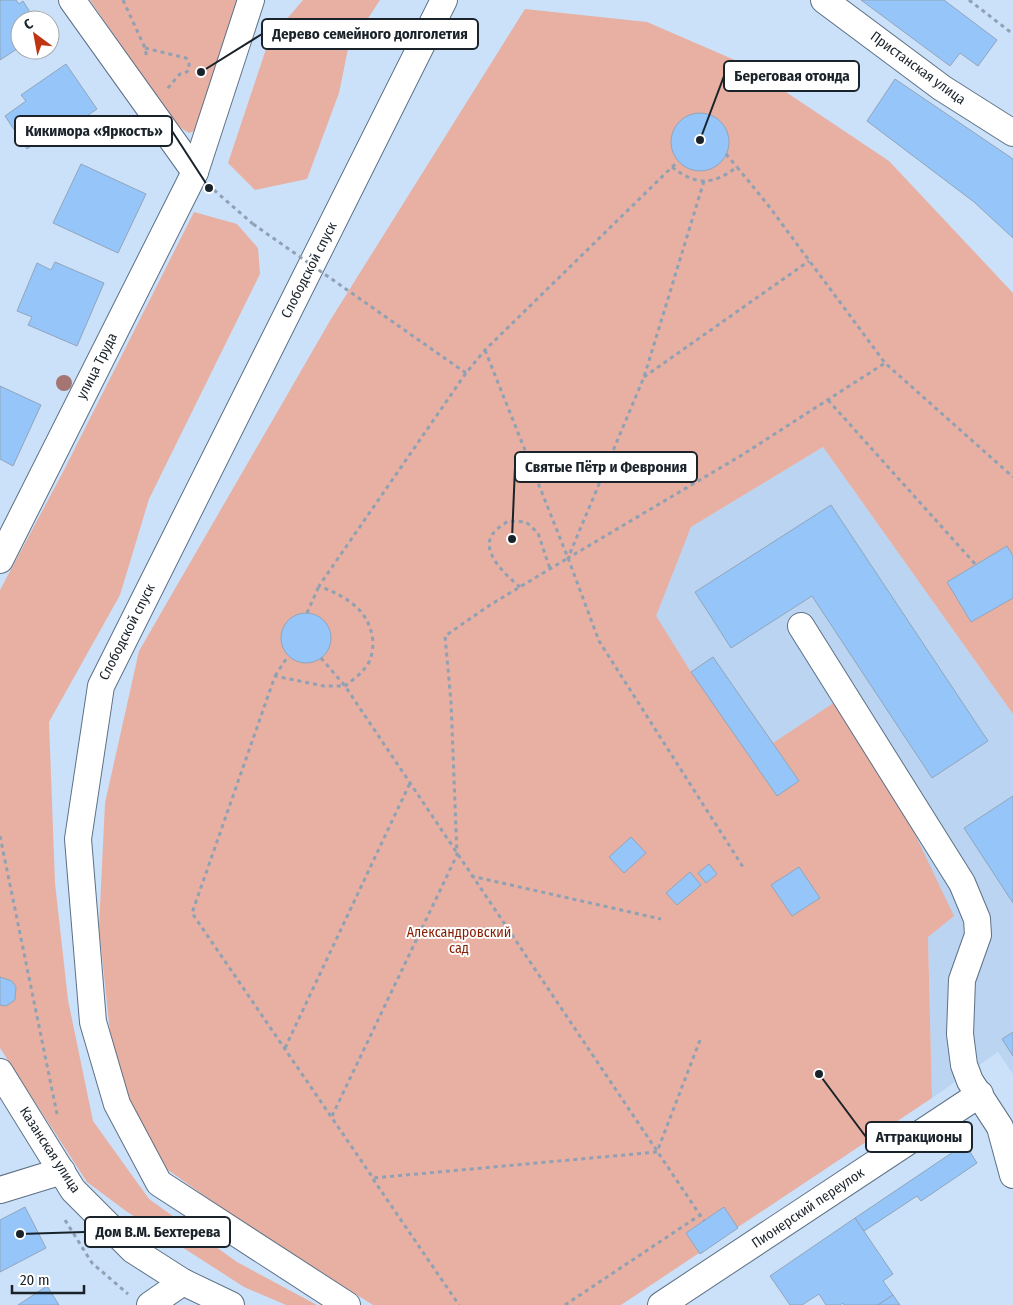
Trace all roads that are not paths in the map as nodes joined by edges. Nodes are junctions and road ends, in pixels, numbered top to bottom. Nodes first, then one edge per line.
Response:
1 (72, 0) edge
2 (251, 0) edge
3 (444, 0) edge
4 (824, 0) edge
5 (1013, 133) edge
6 (195, 172) junction
7 (0, 560) edge
8 (801, 626) dead end
9 (0, 1072) edge
10 (980, 1094) junction
11 (1007, 1127) edge
12 (62, 1171) junction
13 (1013, 1174) edge
14 (0, 1190) edge
15 (182, 1282) junction
16 (150, 1305) edge
17 (231, 1305) edge
18 (347, 1305) edge
19 (661, 1305) edge

1 - 6 street
2 - 6 street, улица Труда
3 - 18 street, Слободской спуск
4 - 5 street, Пристанская улица
6 - 7 street, улица Труда
8 - 10 street
9 - 12 street, Казанская улица
10 - 11 street
10 - 19 street, Пионерский переулок
11 - 13 street
12 - 14 street
12 - 15 street, Казанская улица
15 - 16 street
15 - 17 street, Казанская улица

